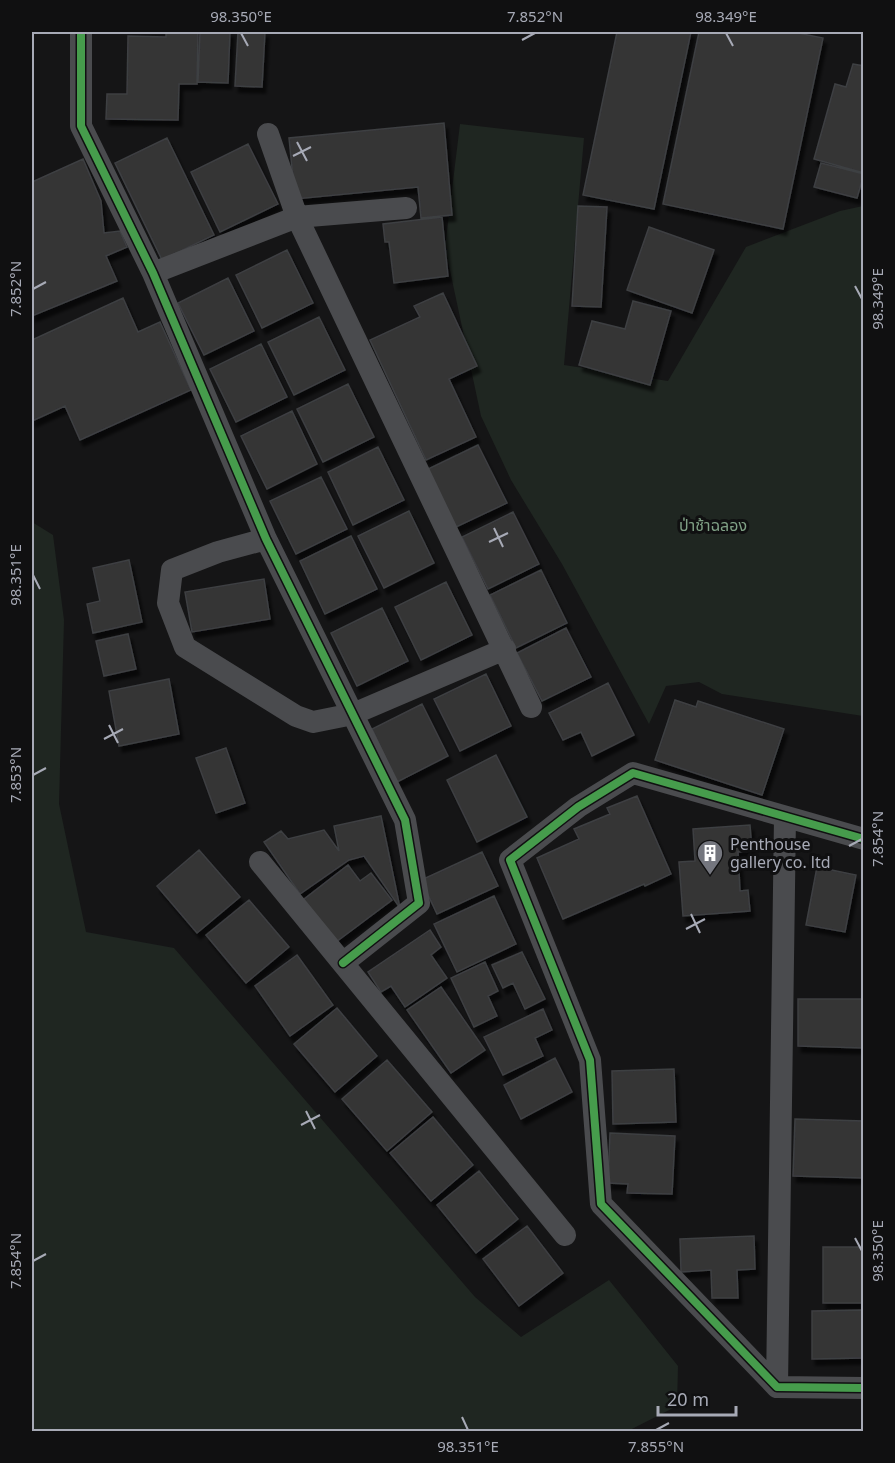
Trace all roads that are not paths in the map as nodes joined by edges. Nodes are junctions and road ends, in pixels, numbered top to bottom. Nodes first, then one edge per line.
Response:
1 (81, 32) edge
2 (268, 134) dead end
3 (406, 208) dead end
4 (297, 217) junction
5 (153, 273) junction
6 (266, 539) junction
7 (505, 649) junction
8 (531, 707) dead end
9 (353, 714) junction
10 (785, 817) junction
11 (864, 839) edge
12 (260, 862) dead end
13 (343, 963) junction
14 (565, 1235) dead end
15 (777, 1387) junction
16 (864, 1388) edge

1 - 5 street
2 - 4 street
3 - 4 street
4 - 5 street
4 - 7 street
5 - 6 street
6 - 9 street
6 - 9 street
7 - 8 street
7 - 9 street
9 - 13 street
10 - 11 street
10 - 15 street
10 - 15 street
12 - 13 street
13 - 14 street
15 - 16 street

